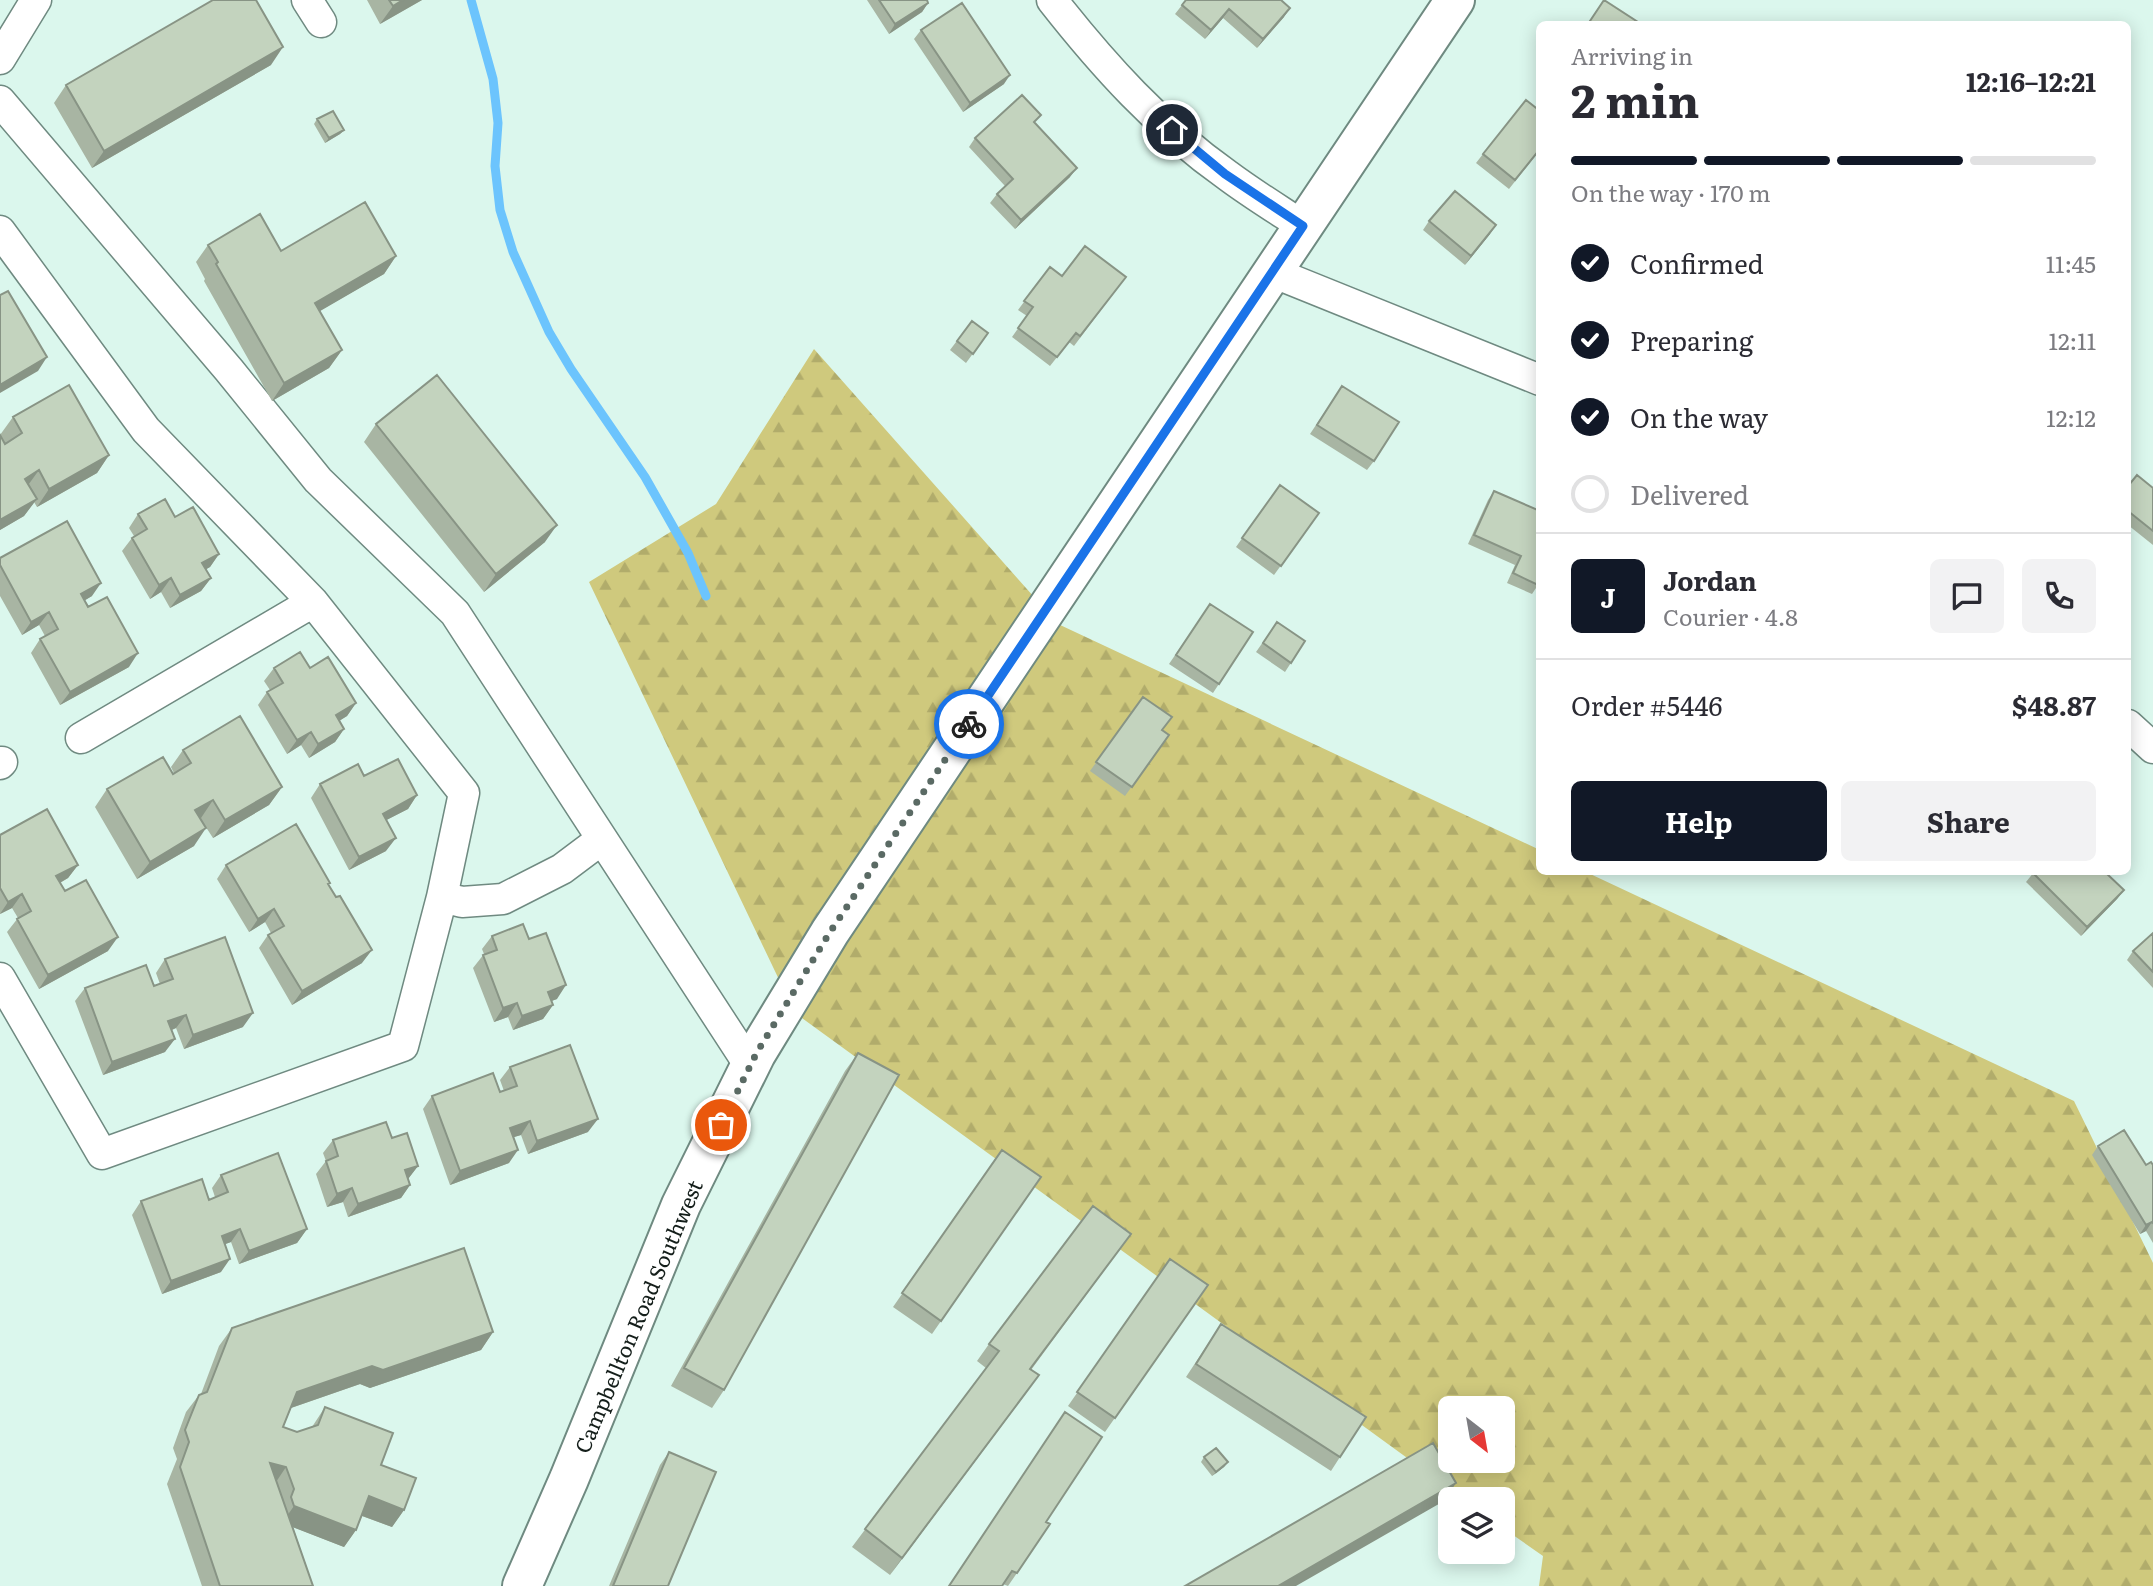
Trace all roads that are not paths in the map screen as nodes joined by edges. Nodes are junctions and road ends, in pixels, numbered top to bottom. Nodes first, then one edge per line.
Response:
1 (36, 0) edge
2 (1052, 0) edge
3 (1455, 0) edge
4 (0, 59) edge
5 (0, 101) edge
6 (1303, 226) junction
7 (0, 231) edge
8 (1272, 272) junction
9 (1536, 378) edge
10 (313, 602) junction
11 (2131, 728) edge
12 (82, 738) dead end
13 (2153, 748) edge
14 (602, 839) junction
15 (442, 897) junction
16 (0, 978) edge
17 (750, 1066) junction
18 (522, 1586) edge

1 - 4 street
2 - 6 street
3 - 6 main road, Campbellton Road Southwest
5 - 14 street
6 - 8 main road, Campbellton Road Southwest
7 - 10 street
8 - 9 street
8 - 17 main road, Campbellton Road Southwest
10 - 12 street
10 - 15 street
11 - 13 street
14 - 15 street
14 - 17 street
15 - 16 street
17 - 18 main road, Campbellton Road Southwest

